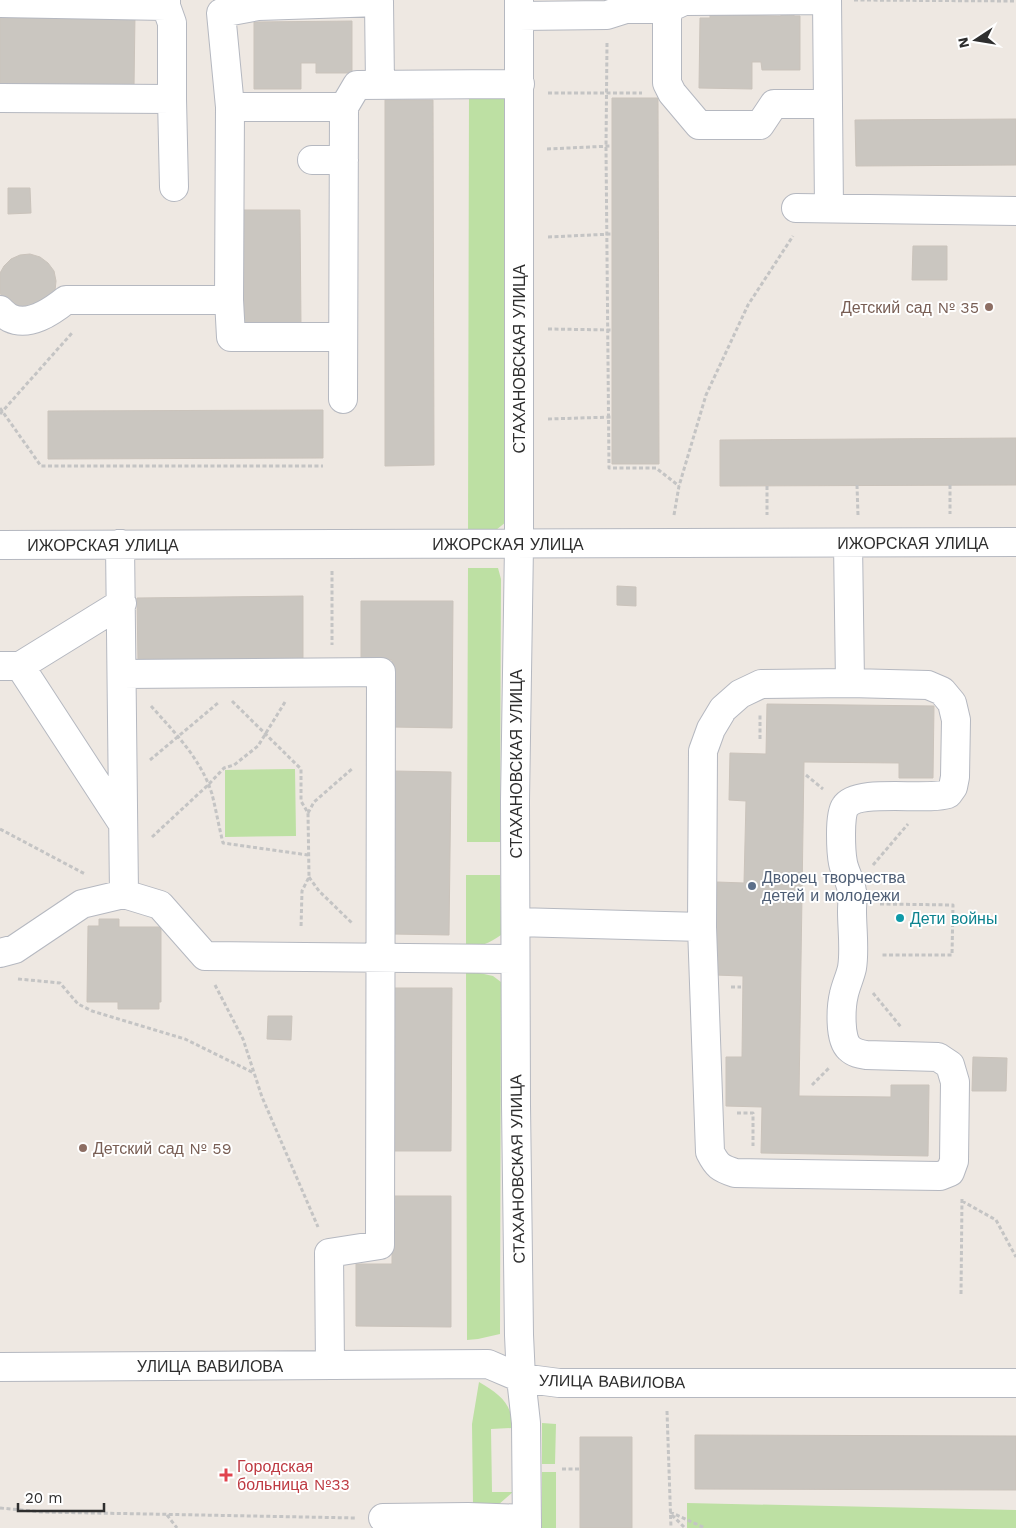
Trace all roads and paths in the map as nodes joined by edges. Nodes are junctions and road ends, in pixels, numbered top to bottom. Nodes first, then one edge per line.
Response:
1 (827, 0) edge
2 (1016, 1) edge
3 (0, 3) edge
4 (166, 3) edge
5 (218, 6) edge
6 (519, 8) edge
7 (667, 9) junction
8 (607, 15) junction
9 (380, 85) junction
10 (520, 88) junction
11 (606, 94) junction
12 (0, 98) edge
13 (172, 99) junction
14 (828, 104) junction
15 (230, 107) junction
16 (344, 107) junction
17 (611, 146) dead end
18 (606, 147) junction
19 (520, 150) junction
20 (312, 160) dead end
21 (344, 160) junction
22 (174, 186) dead end
23 (812, 208) junction
24 (1016, 211) edge
25 (606, 234) junction
26 (612, 234) dead end
27 (520, 238) junction
28 (75, 300) junction
29 (229, 300) junction
30 (0, 310) edge
31 (520, 328) junction
32 (610, 330) junction
33 (343, 338) junction
34 (343, 399) dead end
35 (1, 412) edge
36 (610, 417) junction
37 (519, 419) junction
38 (323, 466) dead end
39 (679, 486) junction
40 (1016, 542) edge
41 (848, 543) junction
42 (120, 544) junction
43 (668, 544) junction
44 (0, 545) edge
45 (519, 545) junction
46 (332, 569) dead end
47 (122, 604) junction
48 (10, 666) edge
49 (297, 672) junction
50 (332, 672) junction
51 (122, 674) junction
52 (850, 683) junction
53 (227, 696) dead end
54 (220, 702) dead end
55 (266, 735) junction
56 (178, 736) junction
57 (381, 750) junction
58 (123, 783) junction
59 (208, 785) junction
60 (931, 797) junction
61 (308, 813) junction
62 (123, 824) junction
63 (0, 829) edge
64 (308, 855) junction
65 (124, 863) junction
66 (309, 877) junction
67 (124, 894) junction
68 (852, 897) junction
69 (516, 922) junction
70 (702, 927) junction
71 (381, 948) junction
72 (0, 953) edge
73 (205, 956) junction
74 (301, 957) junction
75 (516, 959) junction
76 (852, 961) junction
77 (9, 980) dead end
78 (926, 1056) junction
79 (254, 1074) junction
80 (709, 1113) junction
81 (950, 1172) junction
82 (753, 1174) junction
83 (962, 1201) junction
84 (329, 1253) junction
85 (1016, 1257) edge
86 (961, 1294) dead end
87 (330, 1365) junction
88 (0, 1367) edge
89 (521, 1378) junction
90 (667, 1383) junction
91 (1016, 1383) edge
92 (562, 1469) dead end
93 (580, 1469) dead end
94 (0, 1508) edge
95 (670, 1512) junction
96 (167, 1514) junction
97 (383, 1518) joint
98 (526, 1524) edge
99 (177, 1528) edge
100 (671, 1528) edge
101 (685, 1528) edge
102 (705, 1528) edge

1 - 2 path
1 - 7 street
1 - 14 street
3 - 4 street
4 - 13 street
5 - 9 street
5 - 15 street
6 - 8 street
6 - 10 street, СТАХАНОВСКАЯ УЛИЦА
7 - 8 street
7 - 14 street
8 - 11 path
9 - 10 street
9 - 16 street
10 - 11 path
10 - 19 street, СТАХАНОВСКАЯ УЛИЦА
11 - 18 path
12 - 13 street
13 - 22 street
14 - 23 street
15 - 16 street
15 - 29 street
16 - 21 street
17 - 18 path
18 - 19 path
18 - 25 path
19 - 27 street, СТАХАНОВСКАЯ УЛИЦА
20 - 21 street
21 - 33 street
23 - 24 street
23 - 39 path
25 - 26 path
25 - 27 path
25 - 32 path
27 - 31 street, СТАХАНОВСКАЯ УЛИЦА
28 - 29 street
28 - 30 street
28 - 35 path
29 - 33 street
31 - 32 path
31 - 37 street, СТАХАНОВСКАЯ УЛИЦА
32 - 36 path
33 - 34 street
35 - 38 path
36 - 37 path
36 - 39 path
37 - 45 street, СТАХАНОВСКАЯ УЛИЦА
39 - 43 path
40 - 41 street, ИЖОРСКАЯ УЛИЦА
41 - 43 street, ИЖОРСКАЯ УЛИЦА
41 - 52 street
42 - 44 street, ИЖОРСКАЯ УЛИЦА
42 - 45 street, ИЖОРСКАЯ УЛИЦА
42 - 47 street
43 - 45 street, ИЖОРСКАЯ УЛИЦА
45 - 69 street, СТАХАНОВСКАЯ УЛИЦА
46 - 50 path
47 - 48 street
47 - 51 street
48 - 62 street
49 - 50 street
49 - 51 street
49 - 55 path
50 - 57 street
51 - 56 path
51 - 58 street
52 - 60 street
52 - 70 street
53 - 55 path
54 - 56 path
55 - 59 path
55 - 61 path
56 - 58 path
56 - 59 path
57 - 61 path
57 - 71 street
58 - 62 street
59 - 64 path
59 - 65 path
60 - 68 path
60 - 68 street
61 - 64 path
62 - 65 street
63 - 67 path
64 - 66 path
65 - 67 street
66 - 71 path
66 - 74 path
67 - 72 street
67 - 73 street
68 - 76 street
68 - 76 path
69 - 70 street
69 - 75 street, СТАХАНОВСКАЯ УЛИЦА
70 - 80 street
71 - 74 street
71 - 75 street
71 - 84 street
73 - 74 street
73 - 79 path
75 - 89 street, СТАХАНОВСКАЯ УЛИЦА
76 - 78 path
76 - 78 street
77 - 79 path
78 - 81 street
79 - 84 path
80 - 82 street
80 - 82 path
81 - 82 street
81 - 83 path
83 - 85 path
83 - 86 path
84 - 87 street
87 - 88 street, УЛИЦА ВАВИЛОВА
87 - 89 street, УЛИЦА ВАВИЛОВА
89 - 90 street, УЛИЦА ВАВИЛОВА
89 - 98 street, СТАХАНОВСКАЯ УЛИЦА
90 - 91 street, УЛИЦА ВАВИЛОВА
90 - 95 path
92 - 93 path
94 - 96 path
95 - 100 path
95 - 101 path
95 - 102 path
96 - 97 path
96 - 99 path
97 - 98 street

